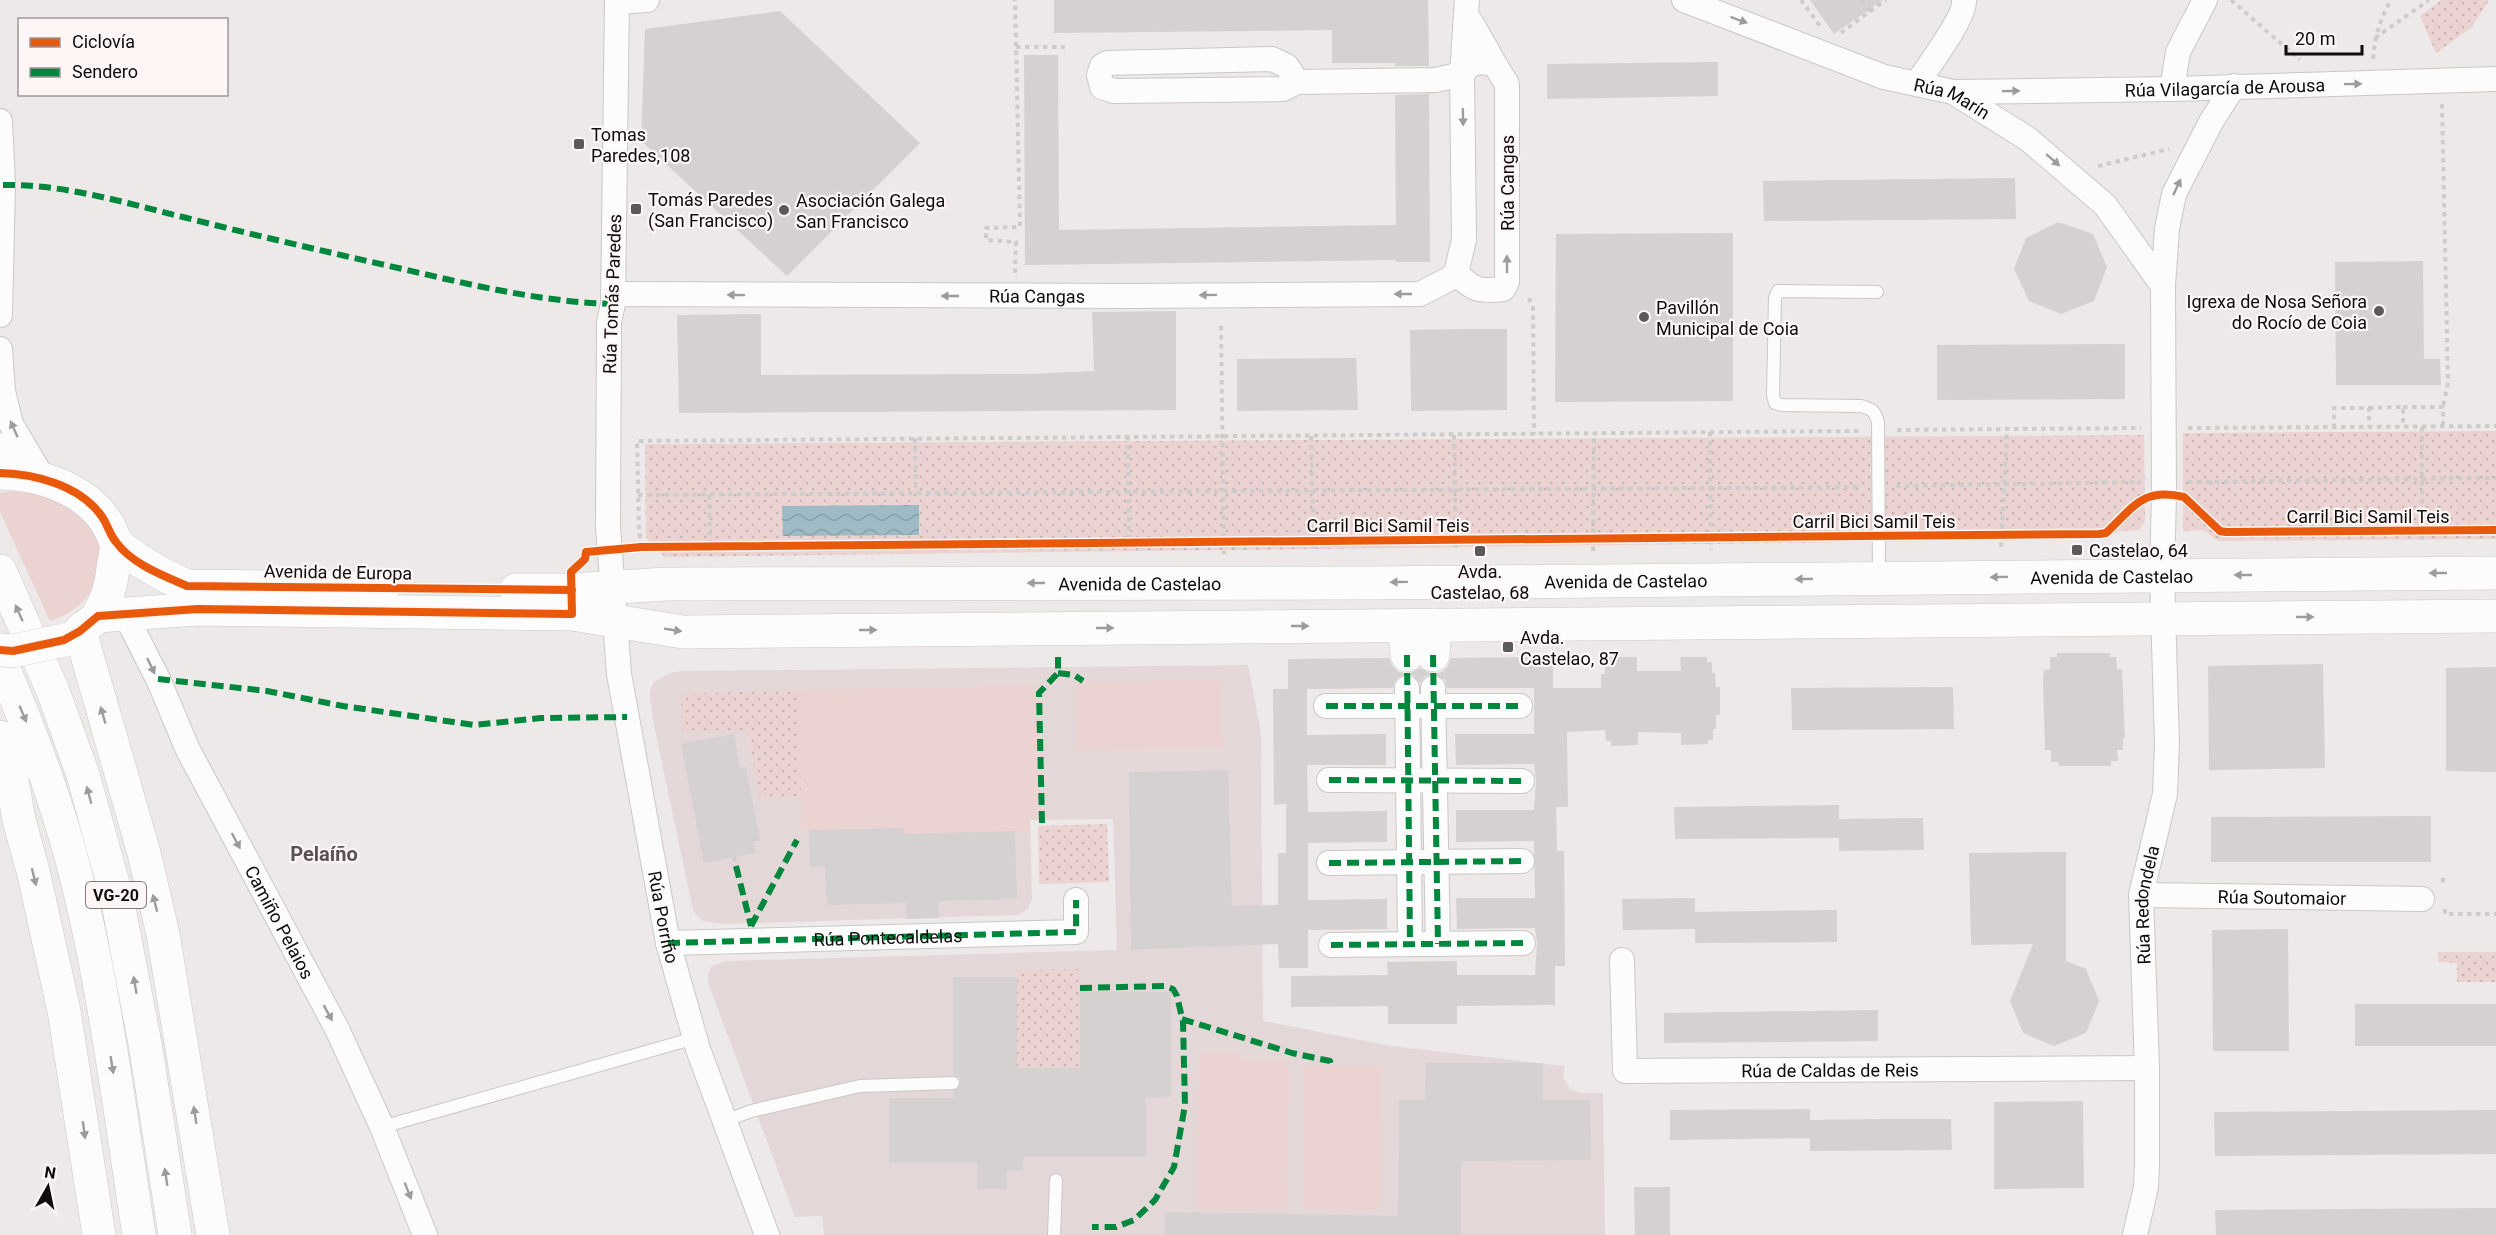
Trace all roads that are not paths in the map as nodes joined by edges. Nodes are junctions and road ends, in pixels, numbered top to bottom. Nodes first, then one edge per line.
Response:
1 (647, 0) edge
2 (1684, 0) edge
3 (1964, 0) edge
4 (2205, 0) edge
5 (617, 1) edge
6 (1467, 8) edge
7 (2178, 52) junction
8 (1493, 64) junction
9 (1462, 74) junction
10 (2496, 79) edge
11 (1297, 82) junction
12 (1917, 84) junction
13 (2222, 86) junction
14 (2172, 89) junction
15 (1953, 92) junction
16 (0, 121) edge
17 (2167, 229) junction
18 (2126, 234) junction
19 (1456, 273) junction
20 (2163, 286) junction
21 (1877, 292) dead end
22 (613, 294) junction
23 (0, 315) edge
24 (0, 349) edge
25 (16, 469) edge
26 (116, 543) junction
27 (0, 572) edge
28 (2496, 573) edge
29 (2162, 575) junction
30 (1879, 578) junction
31 (612, 587) junction
32 (2496, 616) edge
33 (2163, 618) junction
34 (615, 621) junction
35 (92, 625) junction
36 (0, 650) edge
37 (0, 660) edge
38 (1407, 697) junction
39 (1433, 697) junction
40 (1326, 706) dead end
41 (1521, 706) dead end
42 (0, 737) edge
43 (0, 773) edge
44 (1329, 780) dead end
45 (1409, 780) junction
46 (1435, 780) junction
47 (1522, 781) dead end
48 (19, 820) junction
49 (1522, 861) dead end
50 (1408, 862) junction
51 (1436, 862) junction
52 (1329, 863) dead end
53 (2141, 895) junction
54 (1076, 900) dead end
55 (2437, 900) road end
56 (668, 943) junction
57 (1524, 943) dead end
58 (1410, 944) junction
59 (1438, 944) junction
60 (1330, 945) dead end
61 (1622, 960) dead end
62 (695, 1038) junction
63 (2147, 1068) junction
64 (953, 1083) dead end
65 (725, 1121) junction
66 (382, 1127) junction
67 (1056, 1180) dead end
68 (99, 1235) edge
69 (139, 1235) edge
70 (175, 1235) edge
71 (213, 1235) edge
72 (425, 1235) edge
73 (767, 1235) edge
74 (1054, 1235) edge
75 (2135, 1235) edge

1 - 5 street
2 -> 12 street, Rúa Marín
3 - 12 street
4 - 7 street
5 - 22 street, Rúa Tomás Paredes
6 - 8 street, Rúa Cangas
6 - 9 street, Rúa Cangas
7 - 13 street
7 - 14 street
8 - 9 street
19 -> 8 street, Rúa Cangas
9 - 11 street
9 -> 19 street, Rúa Cangas
13 -> 10 street, Rúa Vilagarcía de Arousa
11 - 11 street
12 - 15 street, Rúa Marín
13 - 14 street, Rúa Vilagarcía de Arousa
17 -> 13 street
15 -> 14 street, Rúa Vilagarcía de Arousa
15 -> 18 street, Rúa Marín
16 - 23 street
17 - 18 street
17 - 20 street
18 - 20 street, Rúa Marín
19 -> 22 street, Rúa Cangas
20 - 29 street
21 - 30 lane
22 - 31 street, Rúa Tomás Paredes
25 -> 24 street
25 - 26 main road
26 - 31 main road, Avenida de Europa
26 - 35 main road
70 -> 27 main road, VG-20
28 -> 29 main road, Avenida de Castelao
29 -> 30 main road, Avenida de Castelao
29 - 33 street, Rúa Redondela
30 -> 31 main road, Avenida de Castelao
31 - 34 street, Rúa Porriño
33 -> 32 main road
34 -> 33 main road
33 - 53 street, Rúa Redondela
34 - 35 main road
34 - 56 street, Rúa Porriño
35 - 36 main road, bridge
35 -> 66 street, Camiño Pelaios
71 -> 35 main road
37 -> 69 main road, VG-20
38 - 39 street
38 - 40 street
38 - 45 street
39 - 41 street
39 - 46 street
42 - 48 main road
43 - 48 street
44 - 45 street
45 - 46 street
45 - 50 street
46 - 47 street
46 - 51 street
48 -> 68 main road
49 - 51 street
50 - 51 street
50 - 52 street
50 - 58 street
51 - 59 street
53 - 55 street, Rúa Soutomaior
53 - 63 street, Rúa Redondela
54 - 56 street, Rúa Pontecaldelas
56 - 62 street, Rúa Porriño
57 - 59 street
58 - 59 street
58 - 60 street
61 - 63 street, Rúa de Caldas de Reis
62 - 65 street, Rúa Porriño
62 - 66 lane
63 - 75 street, Rúa Redondela
64 - 65 lane
65 - 73 street, Rúa Porriño
66 -> 72 street, Camiño Pelaios
67 - 74 lane

